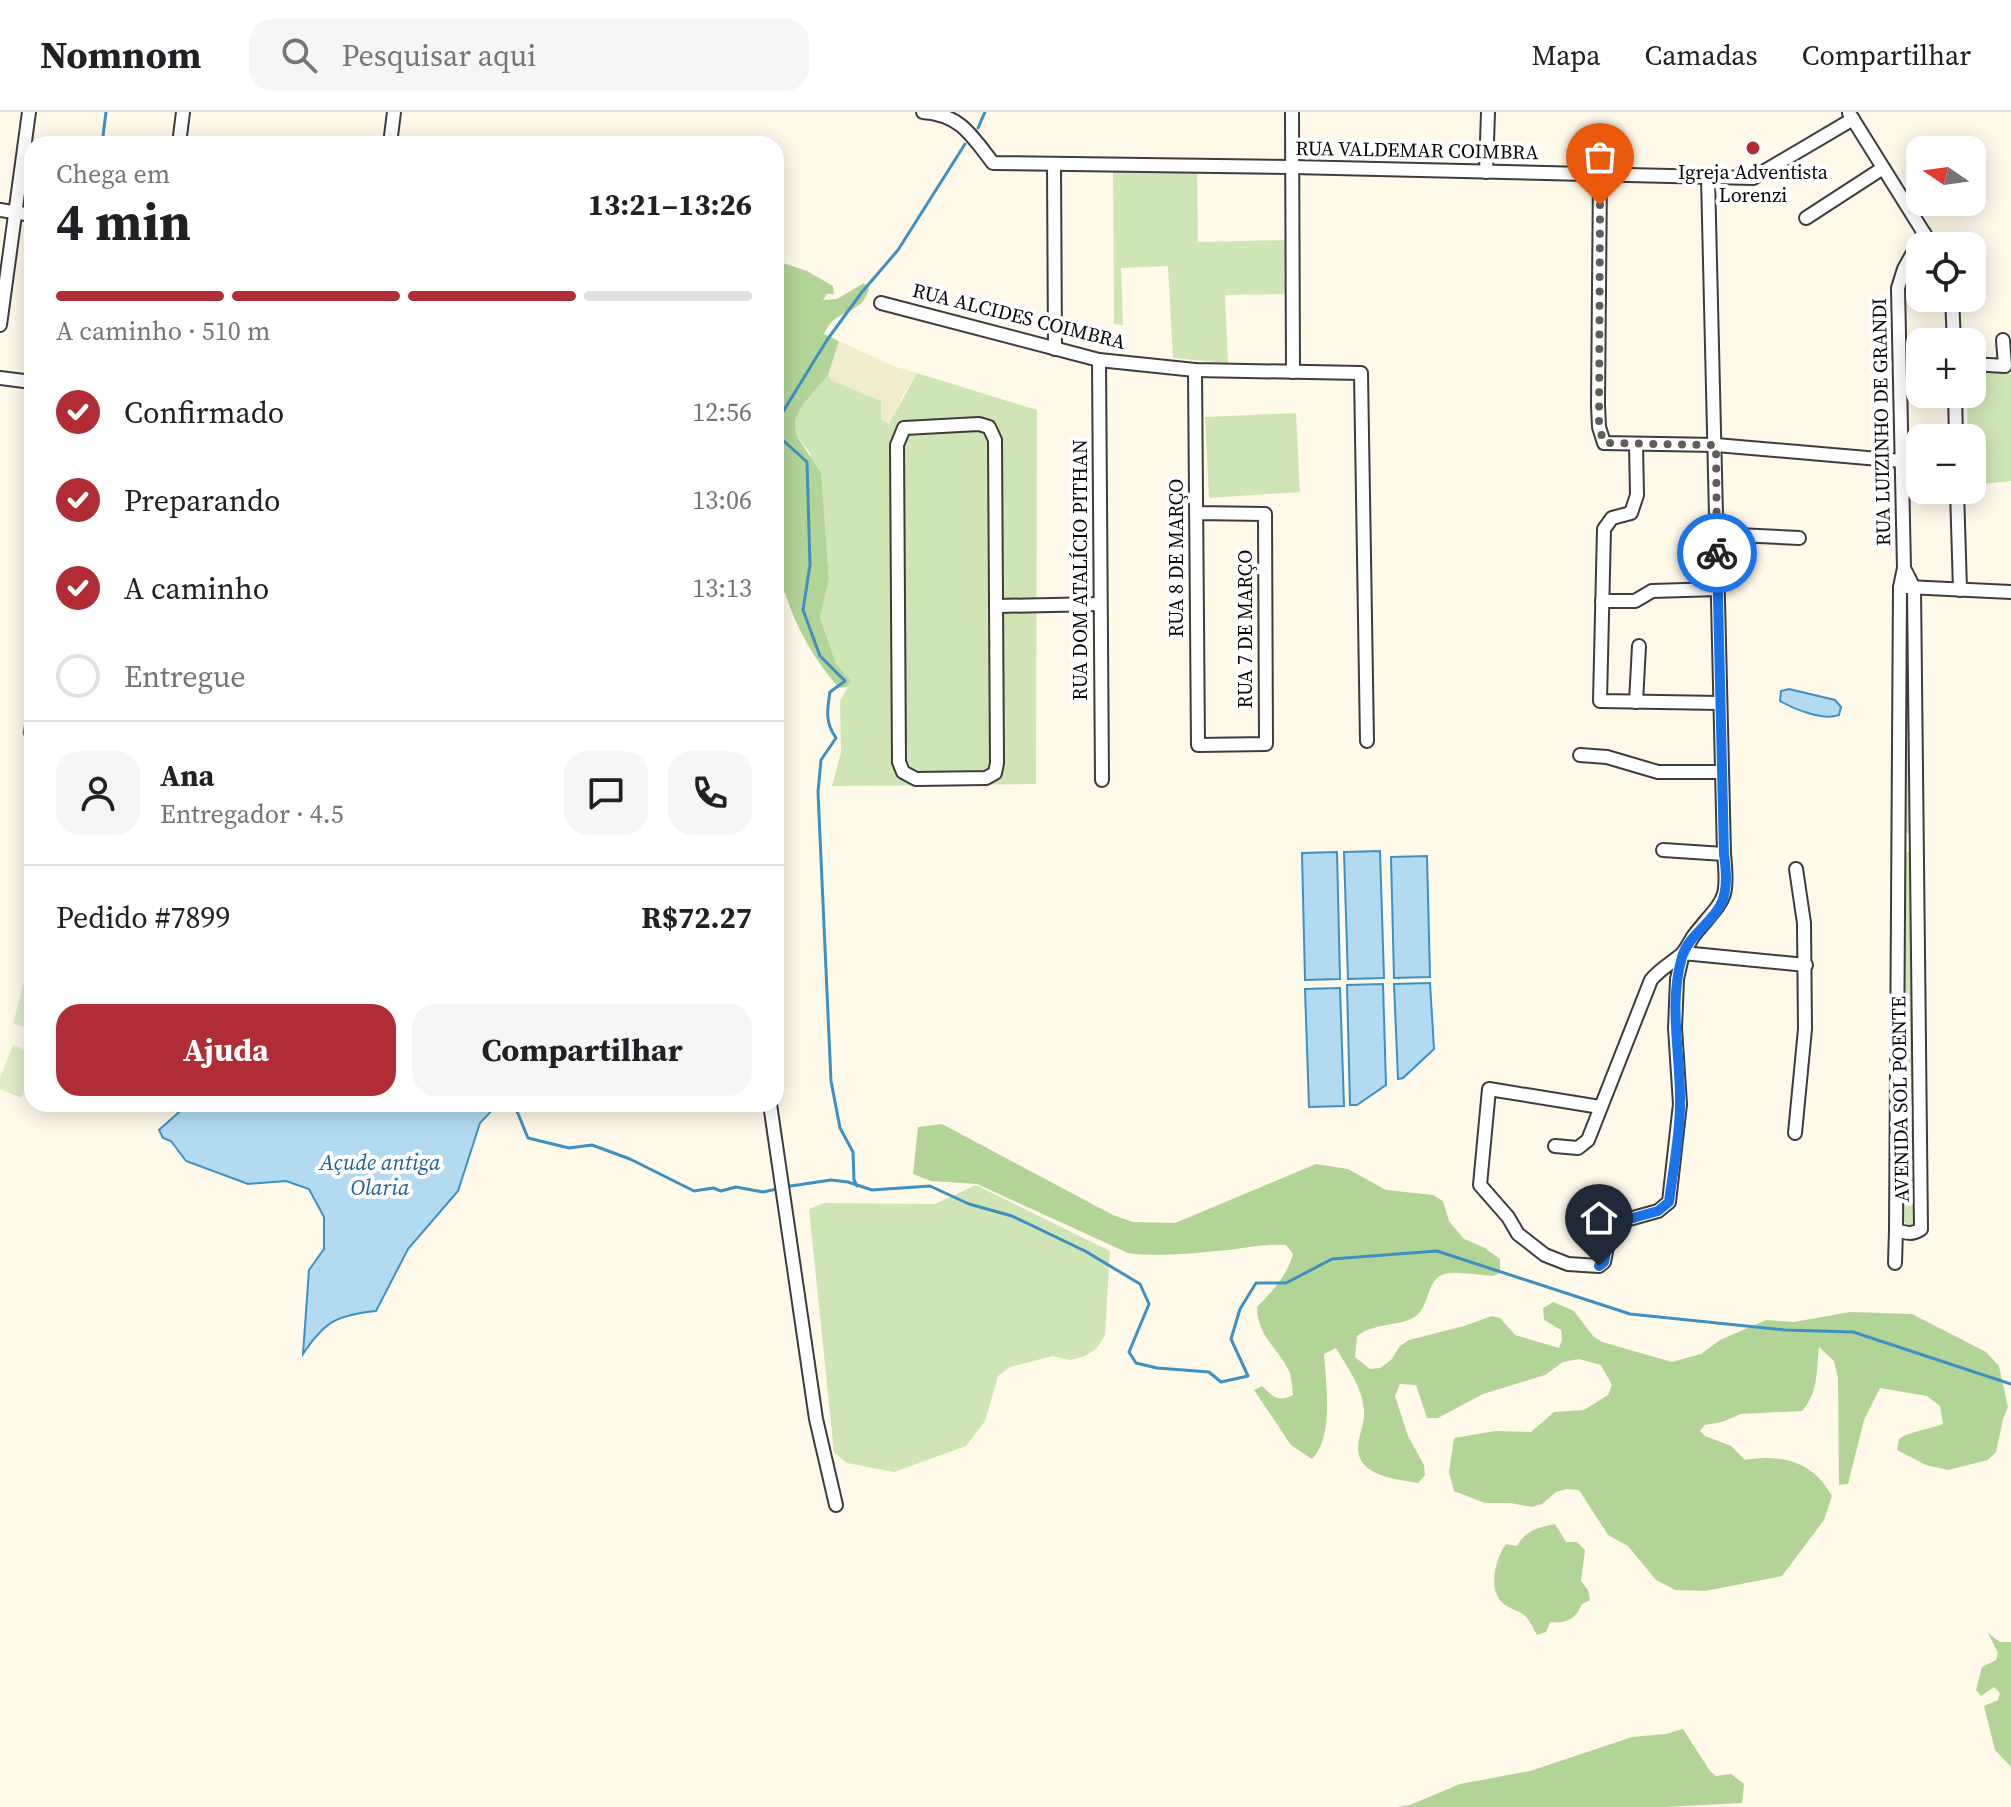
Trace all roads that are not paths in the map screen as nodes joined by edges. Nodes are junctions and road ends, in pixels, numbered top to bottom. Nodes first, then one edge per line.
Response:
1 (29, 112) edge
2 (183, 112) edge
3 (394, 112) edge
4 (923, 112) edge
5 (1292, 112) edge
6 (1488, 112) edge
7 (1851, 115) edge
8 (26, 136) edge
9 (180, 136) edge
10 (391, 136) edge
11 (24, 150) edge
12 (1054, 164) junction
13 (1293, 167) junction
14 (1883, 168) junction
15 (1486, 172) junction
16 (1600, 174) junction
17 (1708, 177) junction
18 (0, 210) edge
19 (16, 212) junction
20 (24, 214) edge
21 (1806, 218) dead end
22 (1923, 232) edge
23 (1906, 265) edge
24 (881, 303) dead end
25 (0, 325) edge
26 (2003, 340) dead end
27 (1055, 349) junction
28 (1099, 360) junction
29 (1986, 365) edge
30 (1195, 370) junction
31 (1293, 372) junction
32 (0, 378) edge
33 (24, 381) edge
34 (1636, 444) junction
35 (1716, 445) junction
36 (1902, 461) junction
37 (1957, 504) edge
38 (1196, 513) junction
39 (1717, 534) junction
40 (1799, 538) dead end
41 (1904, 568) junction
42 (1900, 587) junction
43 (1914, 588) junction
44 (1718, 589) junction
45 (1960, 590) junction
46 (2011, 592) edge
47 (1602, 601) junction
48 (1100, 604) junction
49 (997, 606) junction
50 (1639, 646) dead end
51 (1636, 702) junction
52 (1720, 703) junction
53 (1367, 741) dead end
54 (1198, 745) joint
55 (1580, 755) dead end
56 (1722, 772) junction
57 (1102, 780) dead end
58 (1898, 841) junction
59 (1917, 842) junction
60 (1663, 850) dead end
61 (1724, 854) junction
62 (1796, 869) dead end
63 (1683, 953) junction
64 (1806, 965) junction
65 (1920, 1104) junction
66 (1897, 1105) junction
67 (1600, 1107) junction
68 (771, 1112) edge
69 (1795, 1133) dead end
70 (1555, 1146) dead end
71 (1896, 1230) junction
72 (1895, 1263) dead end
73 (836, 1505) dead end

1 - 8 street
2 - 9 street
3 - 10 street
4 - 12 street, RUA VALDEMAR COIMBRA
5 - 13 street
6 - 15 street
7 - 14 street
7 - 17 street, RUA VALDEMAR COIMBRA
11 - 19 street
12 - 13 street, RUA VALDEMAR COIMBRA
12 - 27 street
13 - 15 street, RUA VALDEMAR COIMBRA
13 - 31 street
14 - 21 street
14 - 22 street
15 - 16 street, RUA VALDEMAR COIMBRA
16 - 17 street, RUA VALDEMAR COIMBRA
16 - 34 street
17 - 35 street
18 - 19 street
19 - 20 street
19 - 25 street
23 - 36 street, RUA LUIZINHO DE GRANDI
24 - 27 street, RUA ALCIDES COIMBRA
26 - 29 street
27 - 28 street, RUA ALCIDES COIMBRA
28 - 30 street, RUA ALCIDES COIMBRA
28 - 48 street, RUA DOM ATALÍCIO PITHAN
30 - 31 street, RUA ALCIDES COIMBRA
30 - 38 street, RUA 8 DE MARÇO
31 - 53 street, RUA ALCIDES COIMBRA
32 - 33 street
34 - 35 street
34 - 47 street
35 - 36 street
35 - 39 street
36 - 41 street, RUA LUIZINHO DE GRANDI
37 - 45 street
38 - 54 street, RUA 8 DE MARÇO
38 - 54 street, RUA 7 DE MARÇO
39 - 40 street
39 - 44 street
41 - 42 street, RUA LUIZINHO DE GRANDI
41 - 43 street, RUA LUIZINHO DE GRANDI
42 - 43 street
42 - 58 street, AVENIDA SOL POENTE
43 - 45 street
43 - 59 street, AVENIDA SOL POENTE
44 - 47 street
44 - 52 street
45 - 46 street
47 - 51 street
48 - 49 street
48 - 57 street, RUA DOM ATALÍCIO PITHAN
49 - 49 street
50 - 51 street
51 - 52 street
52 - 56 street
55 - 56 street
56 - 61 street
58 - 59 street
58 - 66 street, AVENIDA SOL POENTE
59 - 65 street, AVENIDA SOL POENTE
60 - 61 street
61 - 63 street
62 - 64 street
63 - 64 street
63 - 67 street
63 - 67 street
64 - 69 street
65 - 66 street
65 - 71 street, AVENIDA SOL POENTE
66 - 71 street, AVENIDA SOL POENTE
67 - 70 street
68 - 73 street
71 - 72 street

